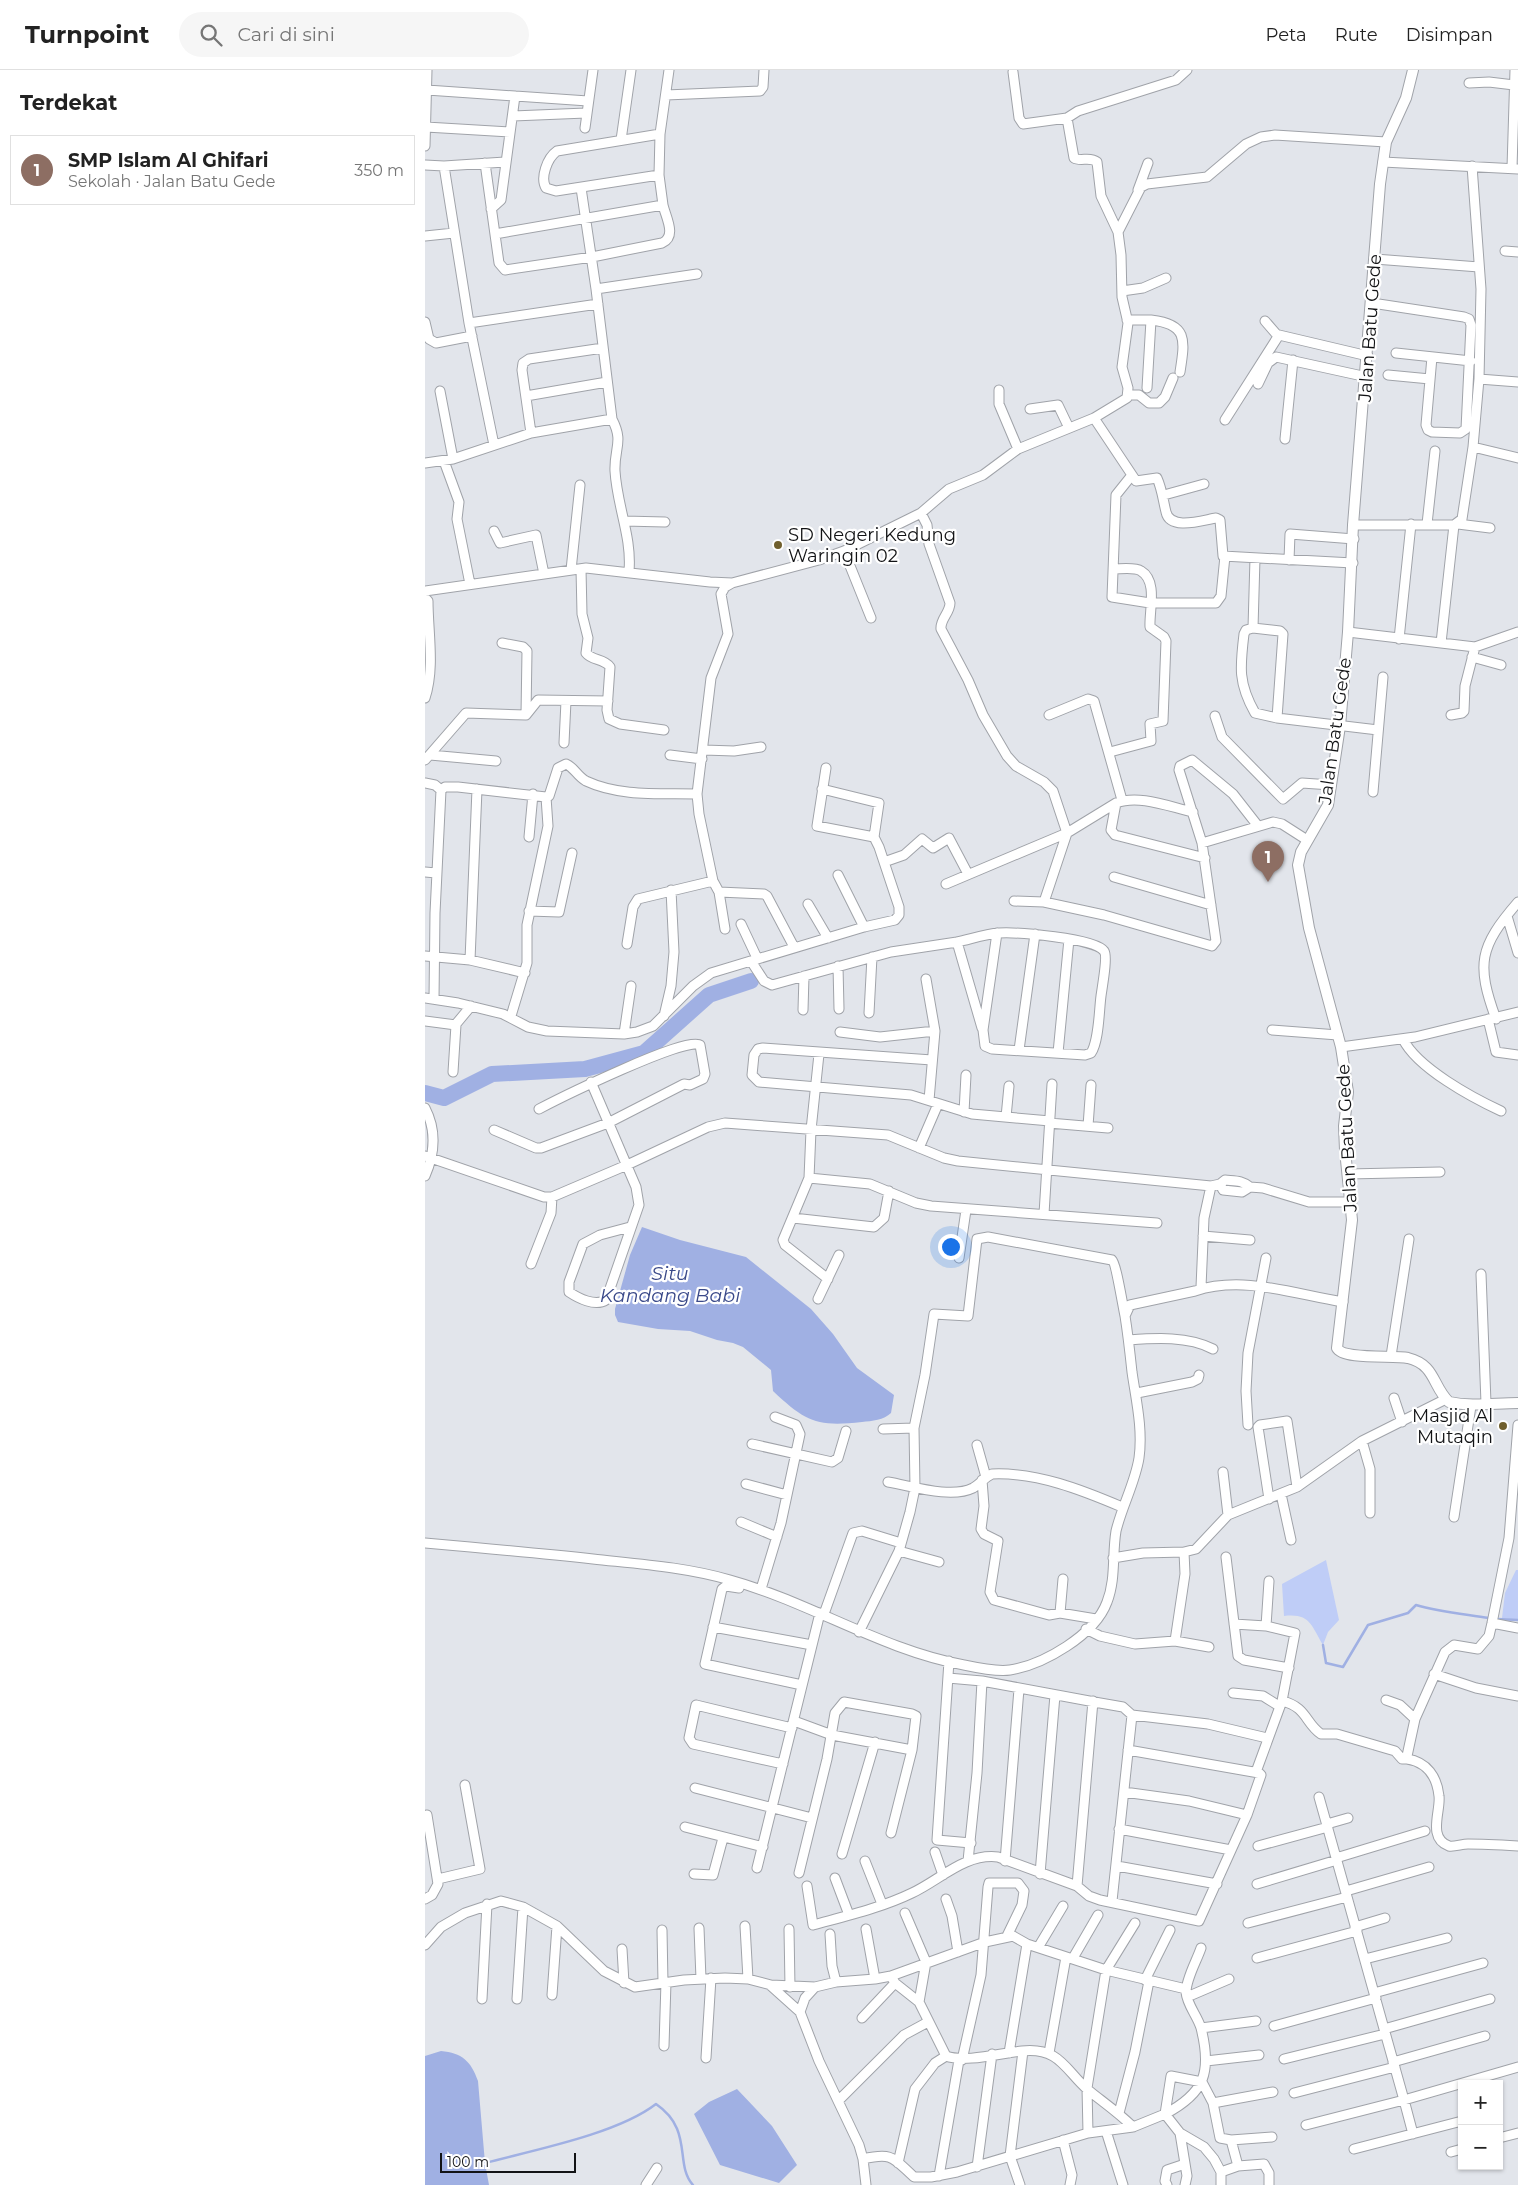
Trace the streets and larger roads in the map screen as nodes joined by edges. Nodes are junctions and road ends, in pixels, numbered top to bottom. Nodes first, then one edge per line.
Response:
1 (427, 70) edge
2 (593, 70) edge
3 (631, 70) edge
4 (669, 70) edge
5 (764, 70) edge
6 (1187, 70) edge
7 (1413, 70) edge
8 (1515, 70) edge
9 (1013, 72) dead end
10 (1469, 83) dead end
11 (1515, 85) junction
12 (427, 90) junction
13 (666, 95) junction
14 (515, 96) junction
15 (588, 101) junction
16 (586, 112) junction
17 (513, 116) junction
18 (1067, 118) junction
19 (426, 127) edge
20 (585, 128) dead end
21 (511, 132) junction
22 (660, 134) junction
23 (621, 140) junction
24 (1387, 142) junction
25 (425, 146) edge
26 (505, 162) junction
27 (1383, 162) junction
28 (485, 163) junction
29 (1148, 163) dead end
30 (425, 164) edge
31 (444, 166) junction
32 (1472, 166) junction
33 (1515, 169) edge
34 (659, 175) junction
35 (581, 188) junction
36 (1138, 190) junction
37 (663, 205) junction
38 (491, 209) junction
39 (586, 219) junction
40 (1118, 232) junction
41 (454, 233) junction
42 (495, 234) junction
43 (425, 236) edge
44 (1505, 251) dead end
45 (1518, 252) edge
46 (591, 257) junction
47 (1375, 259) junction
48 (1479, 267) junction
49 (697, 274) dead end
50 (1166, 278) dead end
51 (596, 289) junction
52 (1122, 291) junction
53 (1372, 303) junction
54 (598, 304) junction
55 (1127, 320) junction
56 (1151, 320) junction
57 (1265, 321) dead end
58 (425, 322) edge
59 (469, 323) junction
60 (472, 336) junction
61 (1279, 336) junction
62 (603, 348) junction
63 (1396, 353) dead end
64 (1368, 356) junction
65 (1432, 357) junction
66 (1293, 360) junction
67 (1471, 361) junction
68 (1388, 375) dead end
69 (1367, 377) junction
70 (1430, 379) junction
71 (1479, 379) junction
72 (607, 382) junction
73 (1518, 382) edge
74 (1258, 384) dead end
75 (1147, 388) dead end
76 (999, 390) dead end
77 (440, 391) dead end
78 (1128, 395) junction
79 (526, 396) junction
80 (1030, 409) dead end
81 (1094, 418) junction
82 (612, 419) junction
83 (1225, 420) dead end
84 (1069, 428) junction
85 (531, 433) junction
86 (1285, 439) dead end
87 (494, 444) junction
88 (1473, 446) junction
89 (1018, 449) junction
90 (1435, 451) dead end
91 (1518, 458) edge
92 (448, 460) junction
93 (425, 463) edge
94 (1131, 475) junction
95 (1204, 484) dead end
96 (580, 485) dead end
97 (1164, 494) junction
98 (921, 513) junction
99 (624, 521) junction
100 (665, 522) dead end
101 (1411, 524) junction
102 (1427, 524) junction
103 (1456, 524) junction
104 (1353, 525) junction
105 (1490, 528) dead end
106 (494, 531) dead end
107 (1354, 539) junction
108 (844, 551) junction
109 (1225, 556) junction
110 (1255, 558) junction
111 (1289, 560) junction
112 (1353, 563) junction
113 (576, 569) junction
114 (1114, 569) junction
115 (629, 571) junction
116 (544, 574) junction
117 (732, 583) junction
118 (470, 584) junction
119 (425, 591) edge
120 (425, 598) edge
121 (1150, 603) junction
122 (871, 618) dead end
123 (1253, 628) junction
124 (1348, 632) junction
125 (1518, 632) edge
126 (1399, 639) junction
127 (428, 642) edge
128 (503, 643) dead end
129 (1441, 643) junction
130 (1475, 647) junction
131 (1472, 656) junction
132 (1501, 665) dead end
133 (427, 676) edge
134 (1383, 677) dead end
135 (425, 698) edge
136 (566, 701) junction
137 (608, 701) junction
138 (526, 715) junction
139 (1049, 715) dead end
140 (1215, 716) dead end
141 (1451, 716) dead end
142 (1277, 718) junction
143 (1340, 726) junction
144 (664, 730) dead end
145 (1378, 730) junction
146 (564, 744) dead end
147 (761, 747) dead end
148 (1110, 752) junction
149 (670, 755) dead end
150 (703, 755) junction
151 (428, 758) edge
152 (496, 761) dead end
153 (826, 768) dead end
154 (425, 783) edge
155 (1331, 785) junction
156 (477, 789) junction
157 (822, 789) junction
158 (441, 790) junction
159 (1373, 792) dead end
160 (533, 794) junction
161 (697, 794) junction
162 (546, 797) junction
163 (1119, 802) junction
164 (1193, 812) junction
165 (1258, 826) junction
166 (1067, 833) junction
167 (529, 837) dead end
168 (874, 837) junction
169 (1307, 840) junction
170 (1202, 843) junction
171 (572, 853) dead end
172 (1205, 858) junction
173 (884, 862) junction
174 (425, 872) edge
175 (436, 874) junction
176 (968, 874) junction
177 (838, 875) dead end
178 (1114, 877) dead end
179 (713, 881) junction
180 (945, 884) dead end
181 (671, 890) junction
182 (719, 892) junction
183 (1014, 900) dead end
184 (1044, 902) junction
185 (1518, 902) edge
186 (808, 904) dead end
187 (1211, 905) junction
188 (425, 911) edge
189 (529, 911) junction
190 (435, 913) junction
191 (1507, 916) junction
192 (741, 924) dead end
193 (864, 927) junction
194 (725, 929) dead end
195 (997, 933) junction
196 (1035, 934) junction
197 (827, 938) junction
198 (1069, 939) junction
199 (957, 942) junction
200 (627, 944) dead end
201 (794, 947) junction
202 (1518, 953) edge
203 (872, 956) junction
204 (430, 957) edge
205 (470, 960) junction
206 (754, 962) junction
207 (838, 966) junction
208 (525, 973) junction
209 (803, 976) junction
210 (926, 979) dead end
211 (631, 986) dead end
212 (430, 998) edge
213 (471, 1006) junction
214 (839, 1009) dead end
215 (803, 1010) dead end
216 (1518, 1012) edge
217 (869, 1013) dead end
218 (511, 1016) junction
219 (663, 1018) junction
220 (1492, 1019) junction
221 (425, 1020) edge
222 (455, 1024) junction
223 (983, 1030) junction
224 (1272, 1030) dead end
225 (935, 1031) junction
226 (840, 1032) dead end
227 (624, 1034) junction
228 (1338, 1035) junction
229 (1403, 1039) junction
230 (1341, 1047) junction
231 (1019, 1050) junction
232 (1058, 1052) junction
233 (819, 1054) junction
234 (1518, 1055) edge
235 (933, 1060) junction
236 (453, 1072) dead end
237 (966, 1076) dead end
238 (591, 1082) junction
239 (1052, 1084) dead end
240 (1091, 1085) dead end
241 (1009, 1086) dead end
242 (816, 1087) junction
243 (929, 1100) junction
244 (938, 1104) junction
245 (425, 1108) edge
246 (539, 1110) dead end
247 (1501, 1111) dead end
248 (964, 1112) junction
249 (1006, 1117) junction
250 (1050, 1122) junction
251 (608, 1123) junction
252 (1088, 1126) junction
253 (1108, 1128) dead end
254 (494, 1130) dead end
255 (811, 1130) junction
256 (919, 1148) junction
257 (429, 1157) edge
258 (627, 1165) junction
259 (1047, 1170) junction
260 (1440, 1172) dead end
261 (1348, 1174) junction
262 (425, 1176) edge
263 (809, 1178) junction
264 (1215, 1185) junction
265 (889, 1191) junction
266 (552, 1197) junction
267 (1352, 1202) junction
268 (966, 1210) junction
269 (1043, 1214) junction
270 (793, 1218) junction
271 (1157, 1223) dead end
272 (630, 1227) junction
273 (1203, 1236) junction
274 (1409, 1239) dead end
275 (1250, 1240) dead end
276 (839, 1255) dead end
277 (959, 1258) dead end
278 (1266, 1258) dead end
279 (531, 1264) dead end
280 (1481, 1274) dead end
281 (828, 1279) junction
282 (1262, 1286) junction
283 (1201, 1287) junction
284 (818, 1300) dead end
285 (1343, 1302) junction
286 (1125, 1316) junction
287 (1129, 1340) junction
288 (1213, 1349) dead end
289 (1391, 1356) junction
290 (1199, 1375) dead end
291 (1137, 1393) junction
292 (1394, 1398) dead end
293 (1446, 1399) junction
294 (1486, 1403) junction
295 (1518, 1403) edge
296 (1471, 1406) junction
297 (775, 1417) dead end
298 (1402, 1422) junction
299 (1248, 1425) dead end
300 (1518, 1426) edge
301 (914, 1428) junction
302 (883, 1429) dead end
303 (846, 1431) dead end
304 (1362, 1441) junction
305 (752, 1444) dead end
306 (977, 1445) dead end
307 (795, 1454) junction
308 (1223, 1472) dead end
309 (984, 1479) junction
310 (889, 1482) dead end
311 (746, 1484) dead end
312 (1297, 1487) junction
313 (915, 1488) junction
314 (787, 1494) junction
315 (1281, 1494) junction
316 (1269, 1499) junction
317 (1122, 1507) junction
318 (1370, 1513) dead end
319 (1228, 1515) junction
320 (1454, 1518) dead end
321 (741, 1522) dead end
322 (777, 1537) junction
323 (1291, 1540) dead end
324 (425, 1543) edge
325 (900, 1547) junction
326 (1184, 1552) junction
327 (1226, 1557) dead end
328 (1113, 1558) junction
329 (939, 1562) dead end
330 (1063, 1579) dead end
331 (1269, 1582) dead end
332 (761, 1589) junction
333 (1060, 1613) junction
334 (820, 1614) junction
335 (1096, 1619) junction
336 (1492, 1623) junction
337 (1234, 1624) junction
338 (1266, 1626) junction
339 (713, 1627) junction
340 (1518, 1628) edge
341 (1086, 1629) junction
342 (859, 1632) junction
343 (1175, 1641) junction
344 (812, 1646) junction
345 (1209, 1648) dead end
346 (949, 1661) junction
347 (1289, 1668) junction
348 (1433, 1674) junction
349 (948, 1678) junction
350 (982, 1681) junction
351 (802, 1685) junction
352 (1019, 1689) junction
353 (1233, 1693) dead end
354 (1055, 1695) junction
355 (1518, 1696) edge
356 (1386, 1700) dead end
357 (1093, 1701) junction
358 (1281, 1703) junction
359 (1133, 1715) junction
360 (1415, 1719) junction
361 (793, 1725) junction
362 (832, 1735) junction
363 (1267, 1738) junction
364 (875, 1742) junction
365 (912, 1750) junction
366 (1128, 1750) junction
367 (1407, 1759) junction
368 (783, 1764) junction
369 (1256, 1772) junction
370 (465, 1785) dead end
371 (695, 1788) dead end
372 (1124, 1792) junction
373 (1319, 1797) dead end
374 (772, 1808) junction
375 (427, 1815) dead end
376 (1247, 1815) junction
377 (812, 1818) junction
378 (1348, 1818) dead end
379 (1327, 1825) junction
380 (685, 1827) dead end
381 (1119, 1829) junction
382 (1425, 1831) dead end
383 (891, 1833) dead end
384 (723, 1838) junction
385 (971, 1843) junction
386 (1258, 1846) dead end
387 (1518, 1846) edge
388 (763, 1847) junction
389 (1231, 1850) junction
390 (935, 1852) dead end
391 (842, 1854) dead end
392 (1337, 1859) junction
393 (865, 1861) dead end
394 (968, 1861) junction
395 (1005, 1861) junction
396 (1117, 1866) junction
397 (1429, 1867) dead end
398 (757, 1868) dead end
399 (799, 1873) dead end
400 (694, 1874) dead end
401 (1040, 1874) junction
402 (943, 1875) junction
403 (835, 1878) dead end
404 (438, 1879) junction
405 (1217, 1884) junction
406 (1257, 1884) dead end
407 (807, 1886) dead end
408 (1077, 1886) junction
409 (1346, 1894) junction
410 (425, 1899) edge
411 (946, 1899) dead end
412 (1112, 1901) junction
413 (487, 1904) junction
414 (882, 1904) junction
415 (1063, 1906) dead end
416 (523, 1907) junction
417 (905, 1913) dead end
418 (849, 1915) junction
419 (1098, 1915) dead end
420 (1385, 1918) dead end
421 (1135, 1923) dead end
422 (1248, 1923) dead end
423 (557, 1926) junction
424 (745, 1926) dead end
425 (699, 1928) dead end
426 (789, 1929) dead end
427 (866, 1929) dead end
428 (1356, 1929) junction
429 (662, 1930) dead end
430 (1170, 1930) dead end
431 (830, 1934) dead end
432 (1007, 1936) junction
433 (1447, 1938) dead end
434 (985, 1942) junction
435 (1027, 1944) junction
436 (425, 1945) edge
437 (1039, 1946) junction
438 (1201, 1948) dead end
439 (622, 1949) dead end
440 (958, 1952) junction
441 (1069, 1958) junction
442 (1257, 1958) dead end
443 (1365, 1959) junction
444 (926, 1962) junction
445 (1483, 1963) dead end
446 (1106, 1970) junction
447 (711, 1978) junction
448 (701, 1979) junction
449 (748, 1979) junction
450 (875, 1979) junction
451 (893, 1979) junction
452 (1229, 1979) dead end
453 (1147, 1980) junction
454 (837, 1982) junction
455 (624, 1983) junction
456 (665, 1983) junction
457 (771, 1985) junction
458 (790, 1987) junction
459 (815, 1987) junction
460 (1187, 1993) junction
461 (552, 1995) dead end
462 (1375, 1996) junction
463 (482, 1999) dead end
464 (517, 1999) dead end
465 (1490, 1999) dead end
466 (919, 2002) junction
467 (800, 2012) junction
468 (862, 2018) dead end
469 (1256, 2021) dead end
470 (928, 2022) junction
471 (1274, 2026) dead end
472 (1201, 2028) junction
473 (1385, 2031) junction
474 (1485, 2036) dead end
475 (664, 2046) dead end
476 (1023, 2051) junction
477 (1009, 2053) junction
478 (1049, 2053) junction
479 (992, 2054) junction
480 (1259, 2054) dead end
481 (946, 2056) junction
482 (706, 2058) dead end
483 (1284, 2059) dead end
484 (960, 2060) junction
485 (1206, 2060) junction
486 (1394, 2065) junction
487 (1518, 2067) edge
488 (1203, 2082) junction
489 (1087, 2088) junction
490 (1273, 2092) dead end
491 (1294, 2093) dead end
492 (1404, 2100) junction
493 (838, 2101) junction
494 (1213, 2103) junction
495 (1119, 2113) junction
496 (1165, 2114) junction
497 (1458, 2123) edge
498 (1306, 2125) dead end
499 (1133, 2126) junction
500 (1106, 2131) junction
501 (1088, 2133) junction
502 (1180, 2133) junction
503 (1518, 2133) edge
504 (1413, 2134) junction
505 (1503, 2137) edge
506 (1272, 2138) dead end
507 (1063, 2140) junction
508 (1231, 2140) junction
509 (1354, 2149) dead end
510 (1458, 2150) edge
511 (1451, 2152) dead end
512 (1011, 2156) junction
513 (863, 2159) junction
514 (898, 2163) junction
515 (1185, 2164) junction
516 (977, 2166) junction
517 (1238, 2166) junction
518 (657, 2168) dead end
519 (1221, 2172) junction
520 (939, 2176) junction
521 (912, 2181) edge
522 (646, 2185) edge
523 (866, 2185) edge
524 (1020, 2185) edge
525 (1070, 2185) edge
526 (1123, 2185) edge
527 (1167, 2185) edge
528 (1185, 2185) edge
529 (1221, 2185) edge
530 (1269, 2185) edge

1 - 12 street
2 - 15 street
3 - 23 street
4 - 13 street
5 - 13 street
6 - 18 street
7 - 24 street, Jalan Batu Gede
8 - 11 street
9 - 18 street
10 - 11 street
11 - 33 street
12 - 14 street
12 - 19 street
13 - 22 street
14 - 15 street
14 - 17 street
15 - 16 street
16 - 17 street
16 - 20 street
17 - 21 street
18 - 40 street
19 - 21 street
19 - 25 street
21 - 26 street
22 - 23 street
22 - 34 street
23 - 35 street
24 - 27 street, Jalan Batu Gede
24 - 36 street
26 - 28 street
26 - 38 street
27 - 32 street
27 - 47 street, Jalan Batu Gede
28 - 31 street
28 - 38 street
29 - 36 street
30 - 31 street
31 - 41 street
32 - 33 street
32 - 48 street
34 - 35 street
34 - 37 street
35 - 39 street
36 - 40 street
37 - 39 street
37 - 46 street
38 - 42 street
39 - 42 street
39 - 46 street
40 - 52 street
41 - 43 street
41 - 59 street
42 - 46 street
44 - 45 street
46 - 51 street
47 - 48 street
47 - 53 street, Jalan Batu Gede
48 - 71 street
49 - 51 street
50 - 52 street
51 - 54 street
52 - 55 street
53 - 64 street, Jalan Batu Gede
53 - 67 street
54 - 59 street
54 - 62 street
55 - 56 street
55 - 78 street
56 - 75 street
56 - 78 street
57 - 61 street
58 - 60 street
59 - 60 street
60 - 87 street
61 - 64 street
61 - 83 street
62 - 72 street
62 - 79 street
63 - 65 street
64 - 69 street, Jalan Batu Gede
65 - 67 street
65 - 70 street
66 - 69 street
66 - 74 street
66 - 86 street
67 - 70 street
68 - 70 street
69 - 104 street, Jalan Batu Gede
71 - 73 street
71 - 88 street
72 - 79 street
72 - 82 street
76 - 89 street
77 - 92 street
78 - 81 street
79 - 85 street
80 - 84 street
81 - 84 street
81 - 94 street
82 - 85 street
82 - 99 street
84 - 89 street
85 - 87 street
87 - 92 street
88 - 91 street
88 - 103 street
89 - 98 street
90 - 102 street
92 - 93 street
92 - 118 street
94 - 97 street
94 - 114 street
95 - 97 street
96 - 113 street
97 - 109 street
98 - 108 street
98 - 166 street
99 - 100 street
99 - 115 street
101 - 102 street
101 - 104 street
101 - 126 street
102 - 103 street
103 - 105 street
103 - 129 street
104 - 107 street, Jalan Batu Gede
106 - 116 street
107 - 111 street
107 - 112 street, Jalan Batu Gede
108 - 117 street
108 - 122 street
109 - 110 street
109 - 121 street
110 - 111 street
110 - 123 street
111 - 112 street
112 - 124 street, Jalan Batu Gede
113 - 115 street
113 - 116 street
113 - 137 street
114 - 121 street
114 - 121 street
115 - 117 street
116 - 118 street
117 - 150 street
118 - 119 street
120 - 127 street
121 - 148 street
123 - 142 street
123 - 142 street
124 - 126 street
124 - 143 street, Jalan Batu Gede
125 - 130 street
126 - 129 street
127 - 133 street
128 - 138 street
129 - 130 street
130 - 131 street
131 - 132 street
131 - 141 street
133 - 135 street
134 - 145 street
136 - 137 street
136 - 138 street
136 - 146 street
137 - 144 street
138 - 151 street
139 - 148 street
140 - 155 street
142 - 143 street
143 - 145 street
143 - 155 street, Jalan Batu Gede
145 - 159 street
147 - 150 street
148 - 163 street
149 - 150 street
150 - 161 street
151 - 152 street
153 - 157 street
154 - 158 street
155 - 169 street, Jalan Batu Gede
156 - 158 street
156 - 160 street
156 - 205 street
157 - 168 street
157 - 168 street
158 - 175 street
160 - 162 street
160 - 167 street
161 - 162 street
161 - 179 street
162 - 189 street
163 - 164 street
163 - 166 street
163 - 172 street
164 - 165 street
164 - 170 street
165 - 169 street
165 - 170 street
166 - 176 street
166 - 184 street
168 - 173 street
169 - 228 street, Jalan Batu Gede
170 - 172 street
171 - 189 street
172 - 187 street
173 - 176 street
173 - 193 street
174 - 175 street
175 - 190 street
176 - 180 street
177 - 193 street
178 - 187 street
179 - 181 street
179 - 182 street
181 - 200 street
181 - 219 street
182 - 194 street
182 - 201 street
183 - 184 street
184 - 187 street
185 - 191 street
186 - 197 street
188 - 190 street
189 - 208 street
190 - 204 street
191 - 202 street
191 - 220 street
192 - 206 street
193 - 197 street
195 - 196 street
195 - 199 street
195 - 223 street
196 - 198 street
196 - 231 street
197 - 201 street
198 - 232 street
198 - 232 street
199 - 203 street
199 - 223 street
201 - 206 street
203 - 207 street
203 - 217 street
204 - 205 street
204 - 212 street
205 - 208 street
206 - 209 street
206 - 219 street
207 - 209 street
207 - 214 street
208 - 218 street
209 - 215 street
210 - 225 street
211 - 227 street
212 - 213 street
213 - 218 street
213 - 222 street
216 - 220 street
218 - 227 street
219 - 227 street
220 - 229 street
220 - 234 street
221 - 222 street
222 - 236 street
223 - 231 street
224 - 228 street
225 - 226 street
225 - 235 street
228 - 230 street, Jalan Batu Gede
229 - 230 street
229 - 247 street
230 - 261 street, Jalan Batu Gede
231 - 232 street
233 - 235 street
233 - 242 street
233 - 242 street
235 - 243 street
237 - 248 street
238 - 246 street
238 - 251 street
238 - 251 street
239 - 250 street
240 - 252 street
241 - 249 street
242 - 243 street
242 - 255 street
243 - 244 street
244 - 248 street
244 - 256 street
245 - 257 street
248 - 249 street
249 - 250 street
250 - 252 street
250 - 259 street
251 - 254 street
251 - 258 street
252 - 253 street
255 - 256 street
255 - 258 street
255 - 263 street
256 - 259 street
257 - 262 street
257 - 266 street
258 - 266 street
258 - 272 street
259 - 264 street
259 - 269 street
260 - 261 street
261 - 267 street, Jalan Batu Gede
263 - 265 street
263 - 270 street
264 - 267 street
264 - 273 street
265 - 268 street
265 - 270 street
266 - 279 street
267 - 285 street, Jalan Batu Gede
268 - 269 street
268 - 277 street
269 - 271 street
270 - 281 street
272 - 272 street
273 - 275 street
273 - 283 street
274 - 289 street
276 - 281 street
278 - 282 street
280 - 294 street
281 - 284 street
282 - 283 street
282 - 285 street
282 - 299 street
283 - 286 street
285 - 289 street, Jalan Batu Gede
286 - 287 street
286 - 301 street
287 - 288 street
287 - 291 street
289 - 293 street, Jalan Batu Gede
290 - 291 street
291 - 317 street
292 - 298 street
293 - 296 street
293 - 298 street
294 - 295 street
294 - 296 street
296 - 320 street
297 - 307 street
298 - 304 street
300 - 336 street
301 - 302 street
301 - 313 street
303 - 307 street
304 - 312 street
304 - 318 street
305 - 307 street
306 - 309 street
307 - 314 street
308 - 319 street
309 - 313 street
309 - 317 street
309 - 333 street
310 - 313 street
311 - 314 street
312 - 315 street
312 - 316 street
313 - 325 street
314 - 322 street
315 - 316 street
315 - 323 street
316 - 319 street
317 - 328 street
319 - 326 street
321 - 322 street
322 - 332 street
324 - 332 street
325 - 329 street
325 - 334 street
325 - 342 street
326 - 328 street
326 - 343 street
327 - 337 street
328 - 335 street
330 - 333 street
331 - 338 street
332 - 334 street
333 - 335 street
334 - 339 street
334 - 342 street
334 - 344 street
335 - 341 street
336 - 340 street
336 - 348 street
337 - 338 street
337 - 347 street
338 - 347 street
339 - 344 street
339 - 351 street
341 - 343 street
341 - 346 street
342 - 346 street
343 - 345 street
344 - 351 street
346 - 349 street
347 - 358 street
348 - 355 street
348 - 360 street
349 - 350 street
349 - 385 street
350 - 352 street
350 - 385 street
351 - 361 street
352 - 354 street
352 - 395 street
353 - 358 street
354 - 357 street
354 - 401 street
356 - 360 street
357 - 359 street
357 - 408 street
358 - 363 street
358 - 367 street
359 - 363 street
359 - 366 street
360 - 367 street
361 - 362 street
361 - 368 street
361 - 368 street
362 - 364 street
362 - 365 street
362 - 377 street
363 - 369 street
364 - 365 street
364 - 391 street
365 - 383 street
366 - 369 street
366 - 372 street
367 - 387 street
368 - 374 street
369 - 376 street
370 - 404 street
371 - 374 street
372 - 376 street
372 - 381 street
373 - 379 street
374 - 377 street
374 - 388 street
375 - 404 street
376 - 389 street
377 - 399 street
378 - 379 street
379 - 386 street
379 - 392 street
380 - 384 street
381 - 389 street
381 - 396 street
382 - 392 street
384 - 388 street
384 - 400 street
385 - 394 street
388 - 398 street
389 - 405 street
390 - 402 street
392 - 406 street
392 - 409 street
393 - 414 street
394 - 395 street
394 - 402 street
395 - 401 street
396 - 405 street
396 - 412 street
397 - 409 street
401 - 408 street
402 - 414 street
403 - 418 street
404 - 410 street
405 - 412 street
407 - 418 street
408 - 412 street
409 - 422 street
409 - 428 street
411 - 440 street
413 - 416 street
413 - 436 street
413 - 463 street
414 - 418 street
415 - 437 street
416 - 423 street
416 - 464 street
417 - 444 street
419 - 441 street
420 - 428 street
421 - 446 street
423 - 455 street
423 - 461 street
424 - 449 street
425 - 448 street
426 - 458 street
427 - 450 street
428 - 442 street
428 - 443 street
429 - 456 street
430 - 453 street
431 - 454 street
432 - 434 street
432 - 434 street
432 - 435 street
433 - 443 street
434 - 440 street
434 - 484 street
435 - 437 street
435 - 477 street
437 - 441 street
438 - 460 street
439 - 455 street
440 - 444 street
441 - 446 street
441 - 478 street
443 - 462 street
444 - 451 street
444 - 466 street
445 - 462 street
446 - 453 street
446 - 489 street
447 - 448 street
447 - 449 street
447 - 482 street
448 - 456 street
449 - 457 street
450 - 451 street
450 - 454 street
451 - 466 street
451 - 468 street
452 - 460 street
453 - 460 street
453 - 495 street
454 - 459 street
455 - 456 street
456 - 475 street
457 - 458 street
457 - 467 street
458 - 459 street
459 - 467 street
460 - 472 street
462 - 471 street
462 - 473 street
465 - 473 street
466 - 470 street
467 - 493 street
469 - 472 street
470 - 481 street
470 - 493 street
472 - 485 street
473 - 483 street
473 - 486 street
474 - 486 street
476 - 477 street
476 - 478 street
476 - 512 street
477 - 479 street
478 - 489 street
479 - 484 street
479 - 516 street
480 - 485 street
481 - 484 street
481 - 514 street
484 - 520 street
485 - 488 street
486 - 491 street
486 - 492 street
487 - 492 street
488 - 494 street
488 - 496 street
488 - 496 street
489 - 495 street
489 - 501 street
490 - 494 street
492 - 498 street
492 - 504 street
493 - 513 street
494 - 508 street
495 - 499 street
496 - 499 street
496 - 502 street
497 - 504 street
499 - 500 street
500 - 501 street
500 - 526 street
501 - 507 street
502 - 515 street
502 - 519 street
503 - 505 street
504 - 509 street
506 - 508 street
507 - 512 street
507 - 525 street
508 - 517 street
510 - 511 street
512 - 516 street
512 - 524 street
513 - 514 street
513 - 523 street
514 - 521 street
515 - 527 street
515 - 528 street
516 - 520 street
517 - 519 street
517 - 530 street
518 - 522 street
519 - 529 street
520 - 521 street

